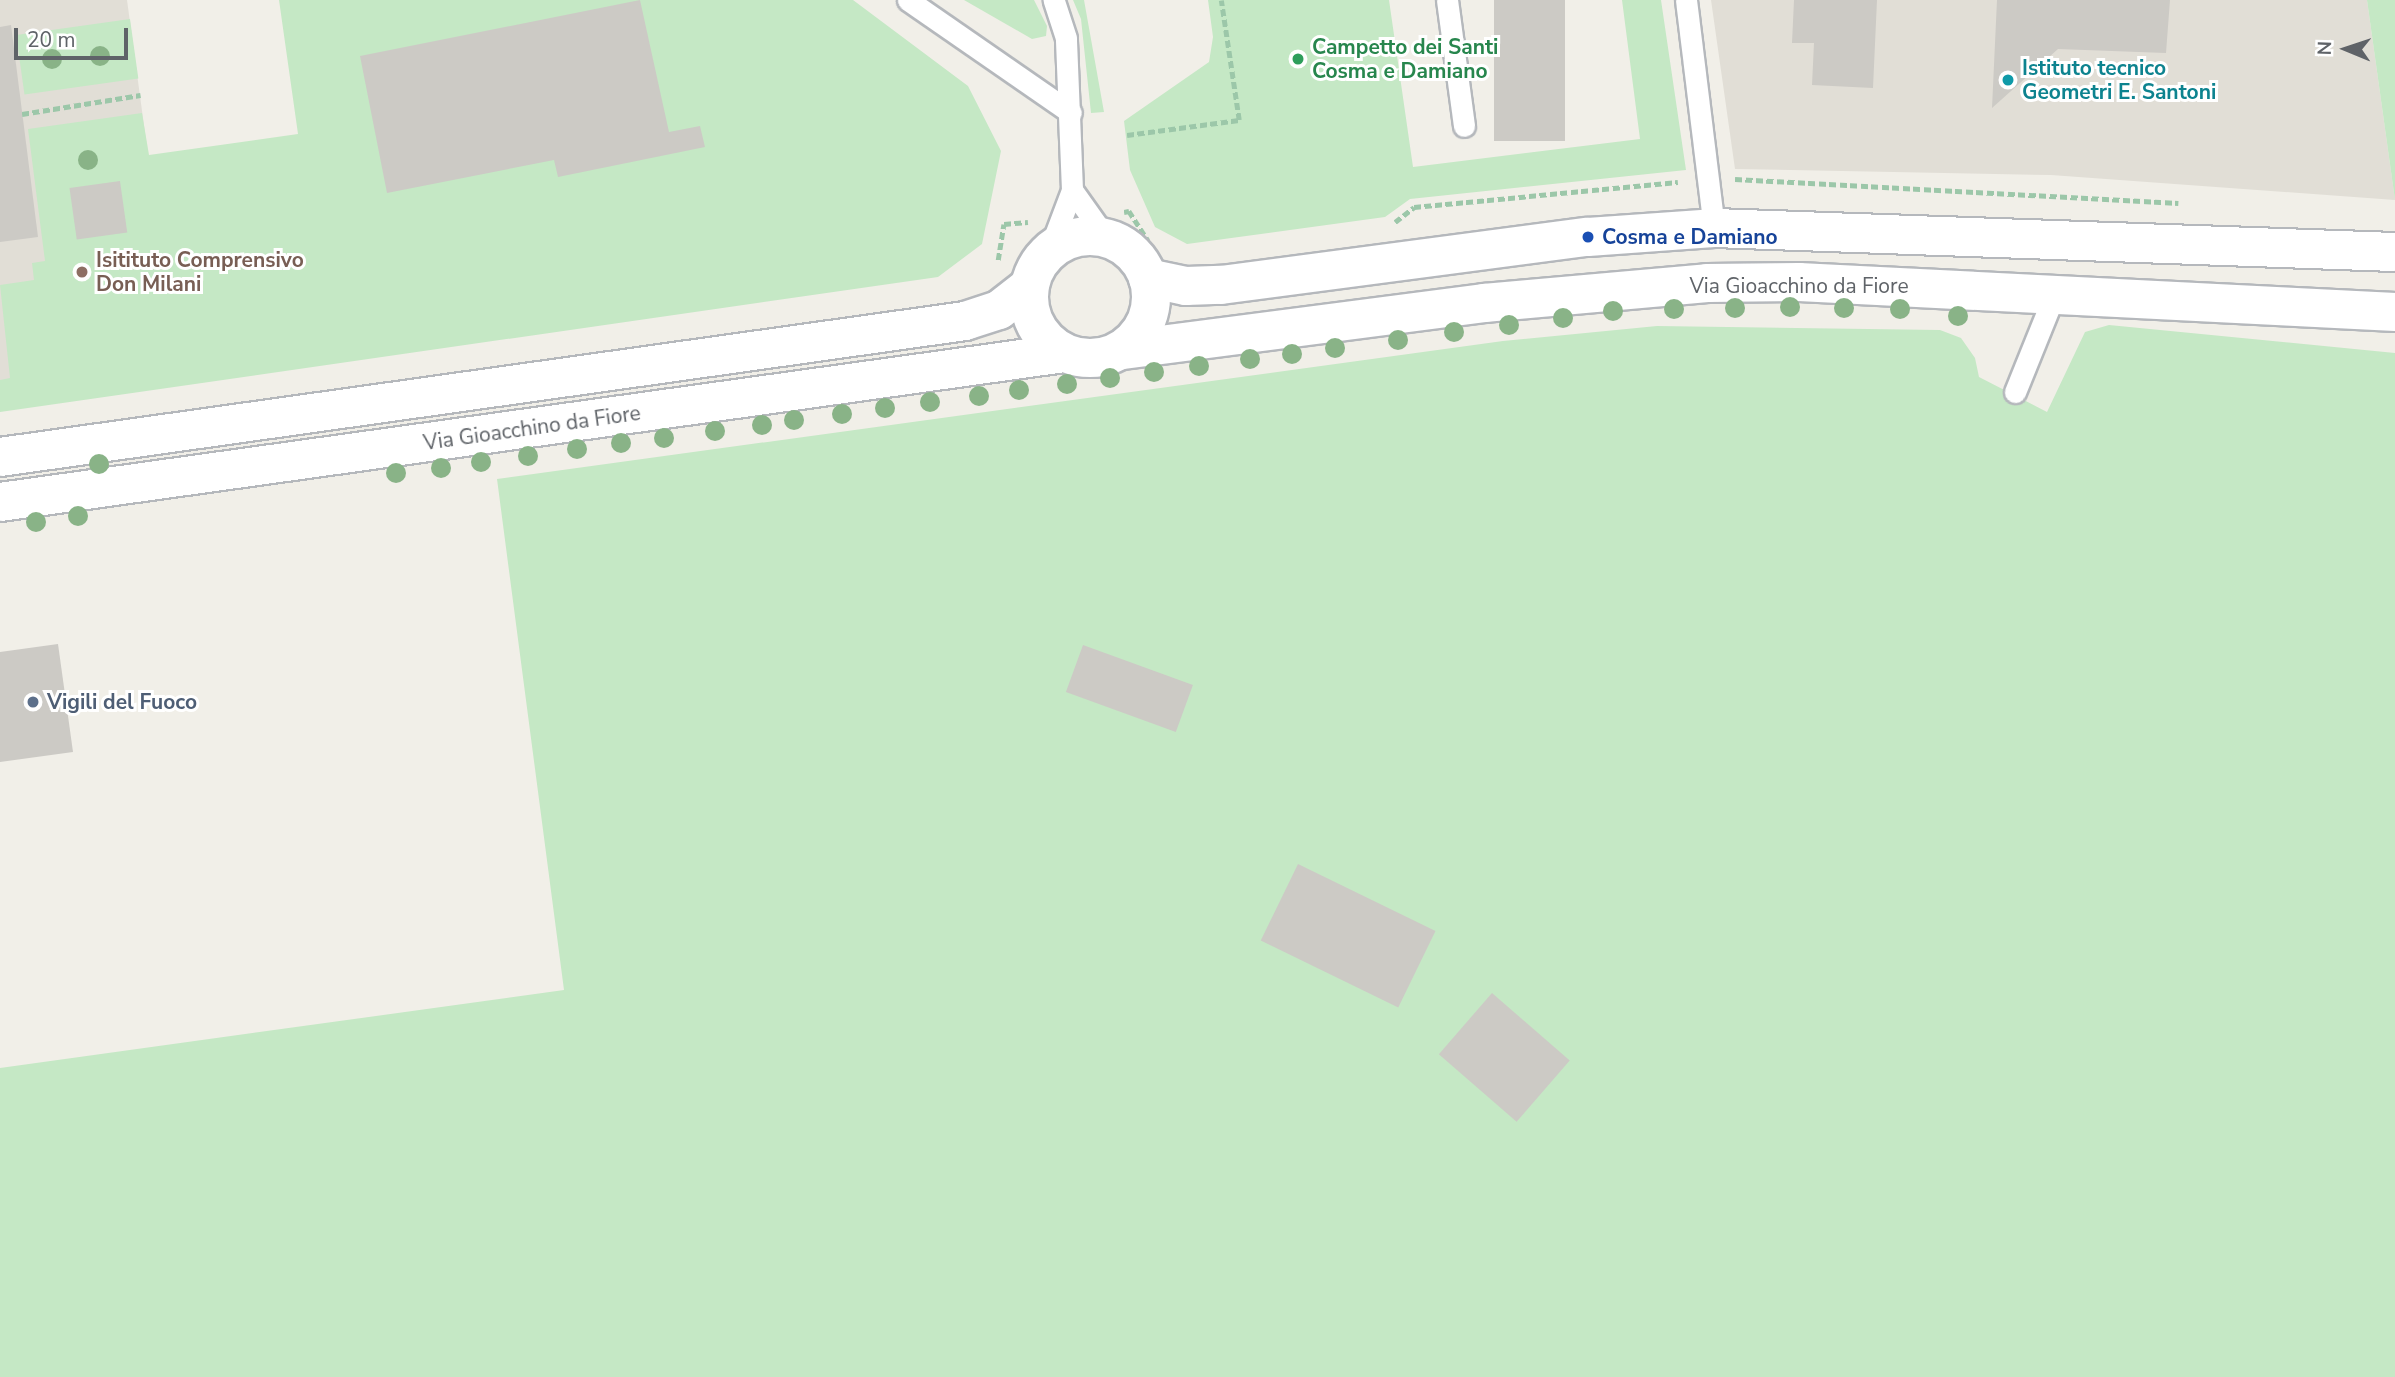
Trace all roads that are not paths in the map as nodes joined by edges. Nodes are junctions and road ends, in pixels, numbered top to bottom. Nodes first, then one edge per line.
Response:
1 (908, 0) edge
2 (1054, 0) edge
3 (1447, 0) edge
4 (1686, 0) edge
5 (1071, 113) junction
6 (1464, 126) dead end
7 (1072, 190) junction
8 (1714, 228) junction
9 (1107, 238) junction
10 (1049, 251) junction
11 (2395, 252) edge
12 (1148, 278) junction
13 (1030, 286) junction
14 (2056, 293) junction
15 (2395, 312) edge
16 (1123, 350) junction
17 (1064, 354) junction
18 (2015, 392) dead end
19 (0, 457) edge
20 (0, 502) edge

1 - 5 lane
2 - 5 lane
3 - 6 lane
4 - 8 lane
5 - 7 lane
7 - 9 lane
7 - 10 lane
8 - 11 street
8 - 12 street
9 - 10 street
9 - 12 street
10 - 13 street
12 - 16 street
13 - 17 street
13 - 19 street
14 - 15 street, Via Gioacchino da Fiore
14 - 16 street, Via Gioacchino da Fiore
14 - 18 lane
16 - 17 street
17 - 20 street, Via Gioacchino da Fiore

